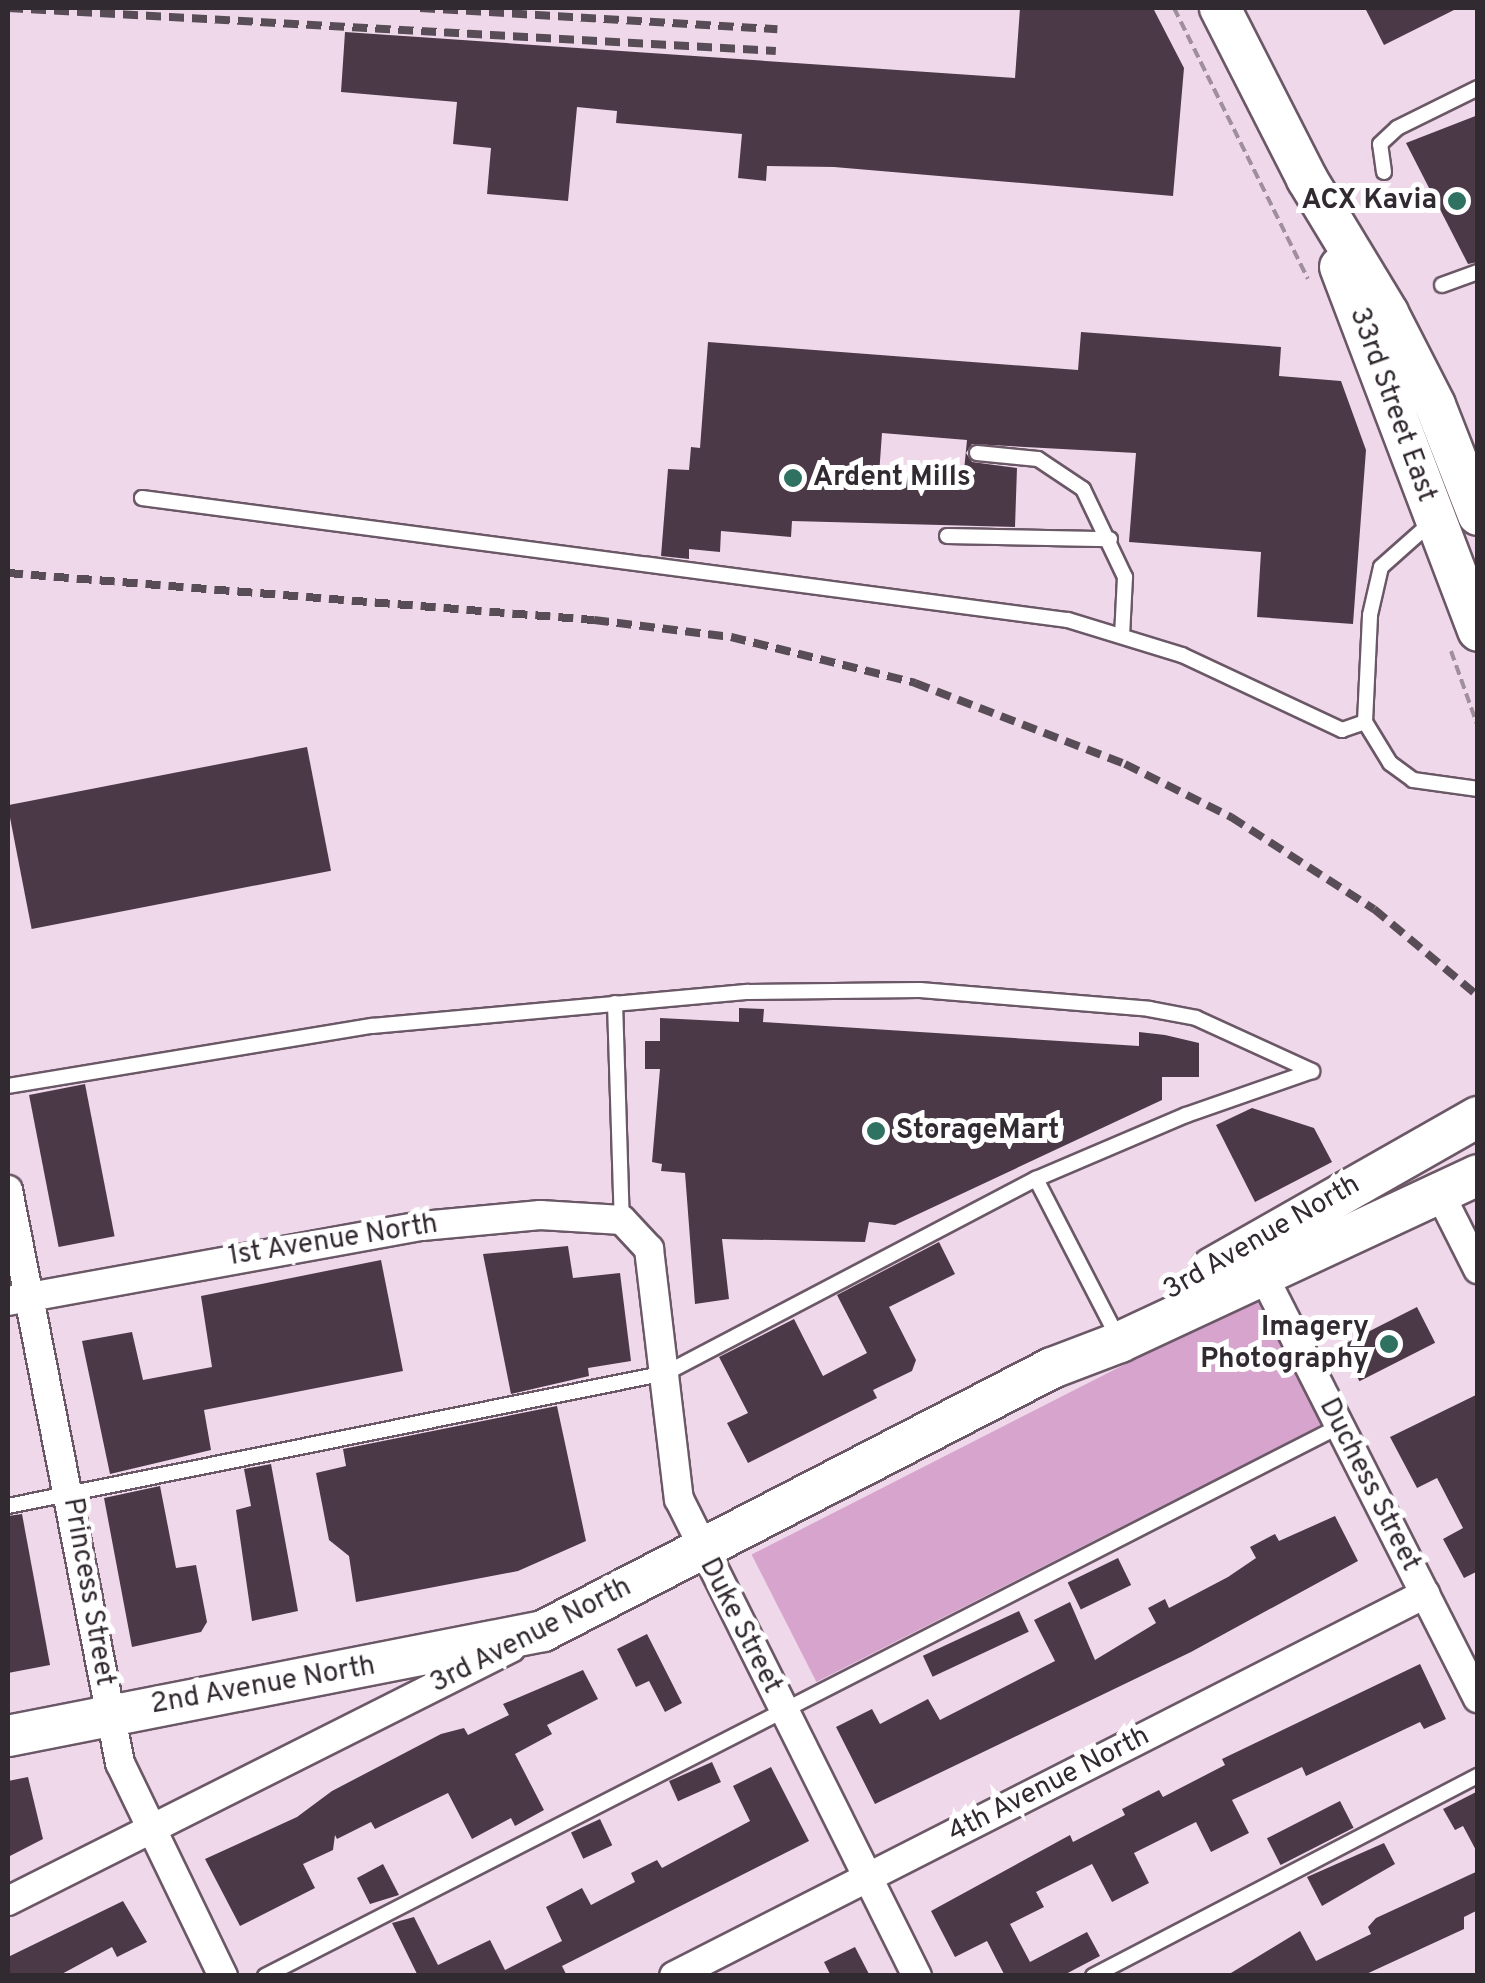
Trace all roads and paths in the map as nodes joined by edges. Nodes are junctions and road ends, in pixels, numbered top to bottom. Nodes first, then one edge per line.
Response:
1 (1174, 8) edge
2 (1220, 8) edge
3 (1478, 88) edge
4 (1384, 172) dead end
5 (1307, 179) junction
6 (1478, 272) edge
7 (1442, 285) dead end
8 (1318, 295) dead end
9 (977, 452) dead end
10 (142, 498) dead end
11 (1476, 505) edge
12 (1434, 520) junction
13 (947, 536) dead end
14 (1110, 539) junction
15 (1122, 636) junction
16 (1464, 641) edge
17 (1365, 722) junction
18 (1478, 727) edge
19 (1478, 790) edge
20 (616, 1003) junction
21 (8, 1086) edge
22 (1478, 1115) edge
23 (1478, 1152) edge
24 (1478, 1175) edge
25 (1036, 1180) junction
26 (1437, 1188) junction
27 (8, 1190) edge
28 (622, 1220) junction
29 (1478, 1269) edge
30 (1261, 1271) junction
31 (18, 1298) edge
32 (1111, 1324) junction
33 (1052, 1368) junction
34 (666, 1373) junction
35 (1340, 1426) junction
36 (72, 1494) junction
37 (8, 1506) edge
38 (700, 1550) junction
39 (1425, 1594) junction
40 (544, 1631) junction
41 (1478, 1698) edge
42 (785, 1714) junction
43 (110, 1715) junction
44 (19, 1732) edge
45 (1478, 1776) edge
46 (149, 1829) junction
47 (867, 1878) junction
48 (8, 1901) edge
49 (222, 1976) edge
50 (265, 1976) edge
51 (674, 1976) edge
52 (917, 1976) edge
53 (1093, 1976) edge

1 - 8 path
2 - 5 main road, 33rd Street East
3 - 4 lane
5 - 11 main road, 33rd Street East
5 - 12 main road, 33rd Street East
6 - 7 lane
9 - 14 lane
10 - 15 lane
11 - 12 street
12 - 16 main road, 33rd Street East
12 - 17 lane
13 - 14 lane
14 - 15 lane
15 - 17 lane
16 - 18 path
17 - 19 lane
20 - 21 lane
20 - 25 lane
20 - 28 lane
22 - 32 main road, 3rd Avenue North
23 - 26 main road
24 - 26 main road, 3rd Avenue North
25 - 32 lane
25 - 34 lane
26 - 29 street
26 - 30 main road, 3rd Avenue North
27 - 31 street, Princess Street
28 - 31 street, 1st Avenue North
28 - 34 street, Duke Street
30 - 33 main road, 3rd Avenue North
30 - 35 street, Duchess Street
31 - 36 street, Princess Street
32 - 33 main road, 3rd Avenue North
33 - 38 main road, 3rd Avenue North
34 - 36 lane
34 - 38 street, Duke Street
35 - 39 street, Duchess Street
35 - 42 lane
36 - 37 lane
36 - 43 street, Princess Street
38 - 40 main road, 3rd Avenue North
38 - 42 street, Duke Street
39 - 41 street, Duchess Street
39 - 47 street, 4th Avenue North
40 - 43 main road, 2nd Avenue North
40 - 46 street, 3rd Avenue North
42 - 47 street, Duke Street
42 - 50 lane
43 - 44 main road, 2nd Avenue North
43 - 46 street, Princess Street
45 - 53 lane
46 - 48 street, 3rd Avenue North
46 - 49 street, Princess Street
47 - 51 street, 4th Avenue North
47 - 52 street, Duke Street

